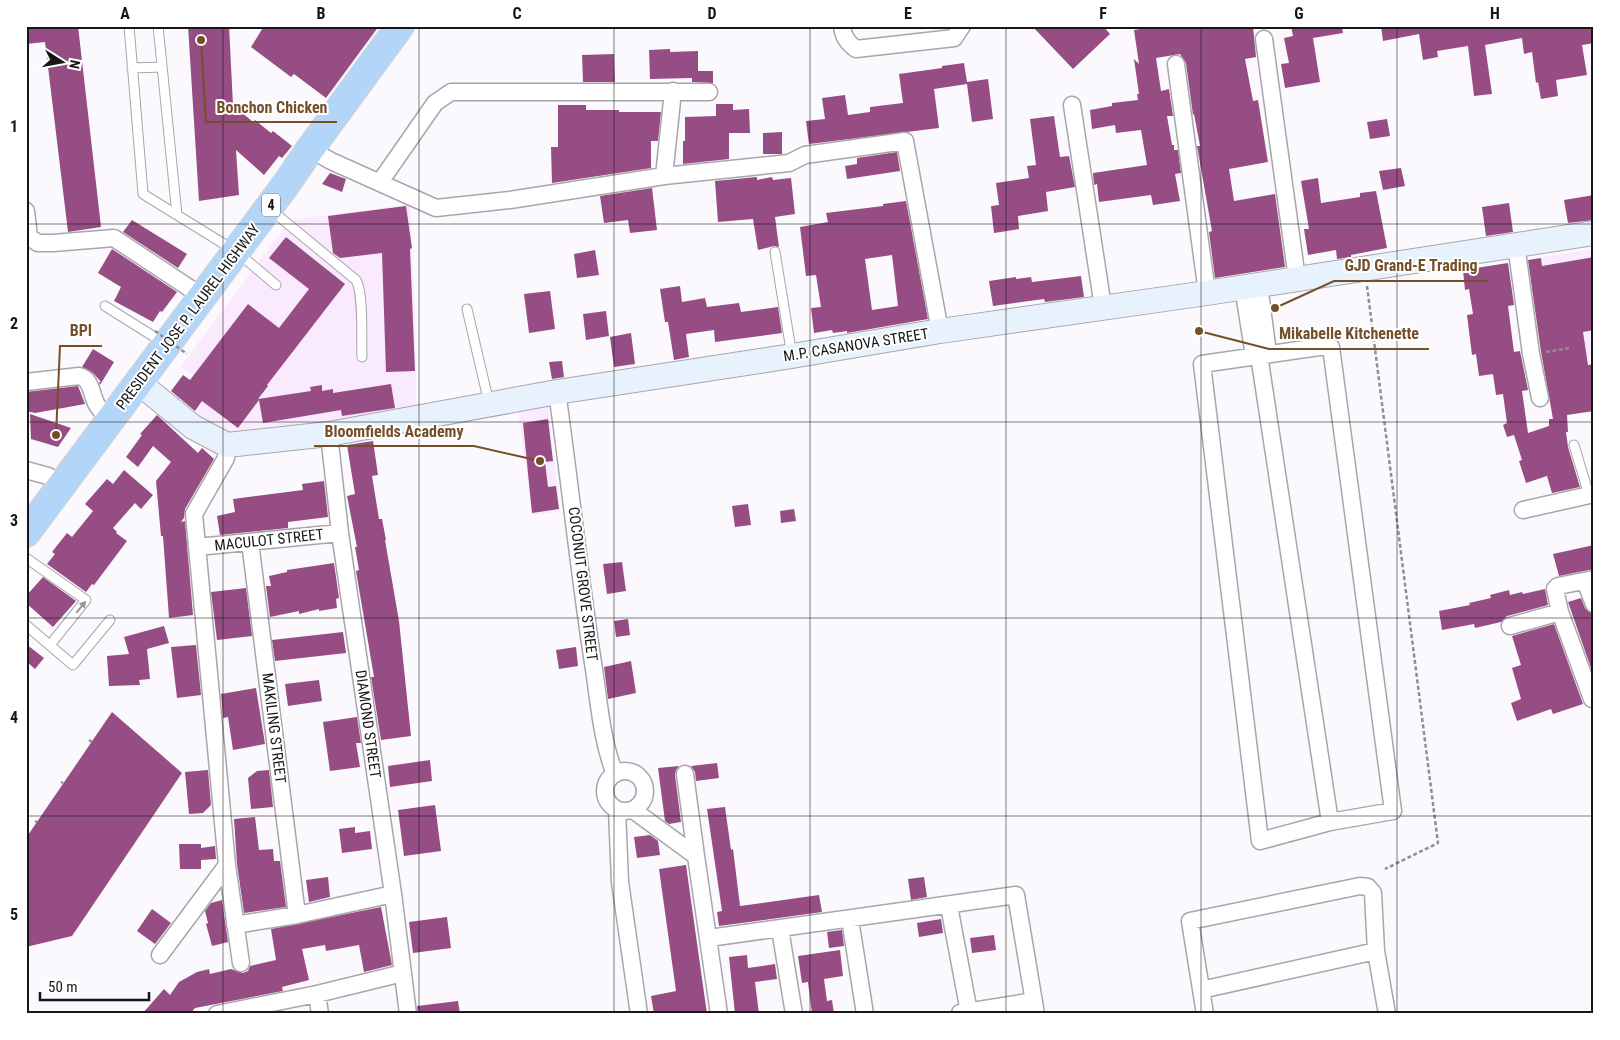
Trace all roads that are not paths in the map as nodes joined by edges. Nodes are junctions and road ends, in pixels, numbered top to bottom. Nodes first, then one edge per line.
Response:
1 (129, 26) edge
2 (158, 26) edge
3 (400, 26) edge
4 (842, 26) edge
5 (962, 26) edge
6 (1264, 39) dead end
7 (1176, 64) dead end
8 (162, 67) junction
9 (132, 68) junction
10 (673, 91) junction
11 (709, 92) dead end
12 (1072, 105) dead end
13 (310, 149) junction
14 (664, 176) junction
15 (380, 182) junction
16 (268, 208) junction
17 (26, 211) edge
18 (177, 215) junction
19 (1594, 233) edge
20 (1516, 244) junction
21 (237, 252) junction
22 (774, 252) dead end
23 (1297, 279) junction
24 (276, 284) dead end
25 (1251, 286) junction
26 (1207, 293) junction
27 (203, 297) junction
28 (105, 306) dead end
29 (1103, 307) junction
30 (467, 309) dead end
31 (940, 331) junction
32 (170, 343) junction
33 (1261, 355) junction
34 (792, 356) junction
35 (362, 357) dead end
36 (26, 382) edge
37 (138, 382) junction
38 (557, 392) junction
39 (1540, 398) dead end
40 (490, 404) junction
41 (110, 420) junction
42 (329, 434) junction
43 (228, 445) junction
44 (1574, 445) dead end
45 (26, 470) edge
46 (63, 485) junction
47 (1592, 495) edge
48 (1523, 510) dead end
49 (26, 533) edge
50 (340, 533) junction
51 (250, 542) junction
52 (198, 547) junction
53 (26, 558) edge
54 (1589, 580) edge
55 (1594, 604) edge
56 (1560, 612) junction
57 (110, 620) dead end
58 (26, 625) edge
59 (1510, 626) dead end
60 (50, 645) junction
61 (1592, 699) dead end
62 (615, 774) junction
63 (685, 774) dead end
64 (625, 810) junction
65 (1330, 822) junction
66 (696, 856) junction
67 (227, 865) junction
68 (393, 894) junction
69 (949, 906) junction
70 (297, 915) junction
71 (850, 919) junction
72 (234, 925) junction
73 (780, 929) junction
74 (709, 938) junction
75 (1376, 950) junction
76 (160, 956) dead end
77 (241, 963) dead end
78 (403, 973) junction
79 (1201, 990) junction
80 (317, 994) junction
81 (1035, 1007) edge
82 (236, 1012) edge
83 (964, 1013) edge
84 (217, 1014) edge
85 (320, 1014) edge
86 (408, 1014) edge
87 (639, 1014) edge
88 (719, 1014) edge
89 (794, 1014) edge
90 (865, 1014) edge
91 (1205, 1014) edge
92 (1387, 1014) edge

1 - 9 lane
2 - 8 lane
3 - 13 highway, PRESIDENT JOSE P. LAUREL HIGHWAY / 4
4 - 5 street
6 - 23 street
7 - 26 street
8 - 9 lane
8 - 18 lane
9 - 18 lane
10 - 11 street
10 - 14 street
10 - 15 street
12 - 29 street
13 - 15 street
13 - 16 highway, PRESIDENT JOSE P. LAUREL HIGHWAY / 4
14 - 15 street
14 - 31 street
16 - 21 highway, PRESIDENT JOSE P. LAUREL HIGHWAY / 4
16 - 35 lane
17 - 27 street
18 - 21 lane
19 - 20 street, M.P. CASANOVA STREET
20 - 23 street, M.P. CASANOVA STREET
20 - 39 street
21 - 24 lane
21 - 27 highway, PRESIDENT JOSE P. LAUREL HIGHWAY / 4
22 - 34 lane
23 - 25 street, M.P. CASANOVA STREET
25 - 26 street, M.P. CASANOVA STREET
25 - 33 street
26 - 29 street, M.P. CASANOVA STREET
27 - 32 highway, PRESIDENT JOSE P. LAUREL HIGHWAY / 4
28 - 32 lane
29 - 31 street, M.P. CASANOVA STREET
30 - 40 lane
31 - 34 street, M.P. CASANOVA STREET
32 - 37 highway, PRESIDENT JOSE P. LAUREL HIGHWAY / 4
33 - 65 street
33 - 65 street
33 - 65 street
34 - 38 street, M.P. CASANOVA STREET
36 - 41 street
37 - 41 highway, PRESIDENT JOSE P. LAUREL HIGHWAY / 4
37 - 43 street
38 - 40 street, M.P. CASANOVA STREET
38 - 62 street, COCONUT GROVE STREET
40 - 42 street, M.P. CASANOVA STREET
41 - 46 highway, PRESIDENT JOSE P. LAUREL HIGHWAY / 4
42 - 43 street, M.P. CASANOVA STREET
42 - 50 street, DIAMOND STREET
43 - 52 street
44 - 47 lane
45 - 46 street
46 - 49 highway, PRESIDENT JOSE P. LAUREL HIGHWAY / 4
47 - 48 street
50 - 51 street, MACULOT STREET
50 - 68 street, DIAMOND STREET
51 - 52 street, MACULOT STREET
51 - 70 street, MAKILING STREET
52 - 67 street
60 -> 53 lane
54 - 55 street
54 - 56 street
56 - 59 street
56 - 61 street
57 - 60 lane
58 - 60 lane
62 - 64 street
62 - 64 street
63 - 66 street
64 - 66 street
64 - 87 street
66 - 74 street
67 - 72 street
67 - 76 street
68 - 70 street
68 - 78 street, DIAMOND STREET
69 - 71 street
69 - 81 street
69 - 83 street
70 - 72 street
71 - 73 street
71 - 90 street
72 - 77 street
73 - 74 street
73 - 89 street
74 - 88 street
75 - 79 street
75 - 79 street
75 - 92 street
78 - 80 street
78 - 86 street, DIAMOND STREET
79 - 91 street
80 - 82 street
80 - 85 street
81 - 83 street
82 - 84 street

